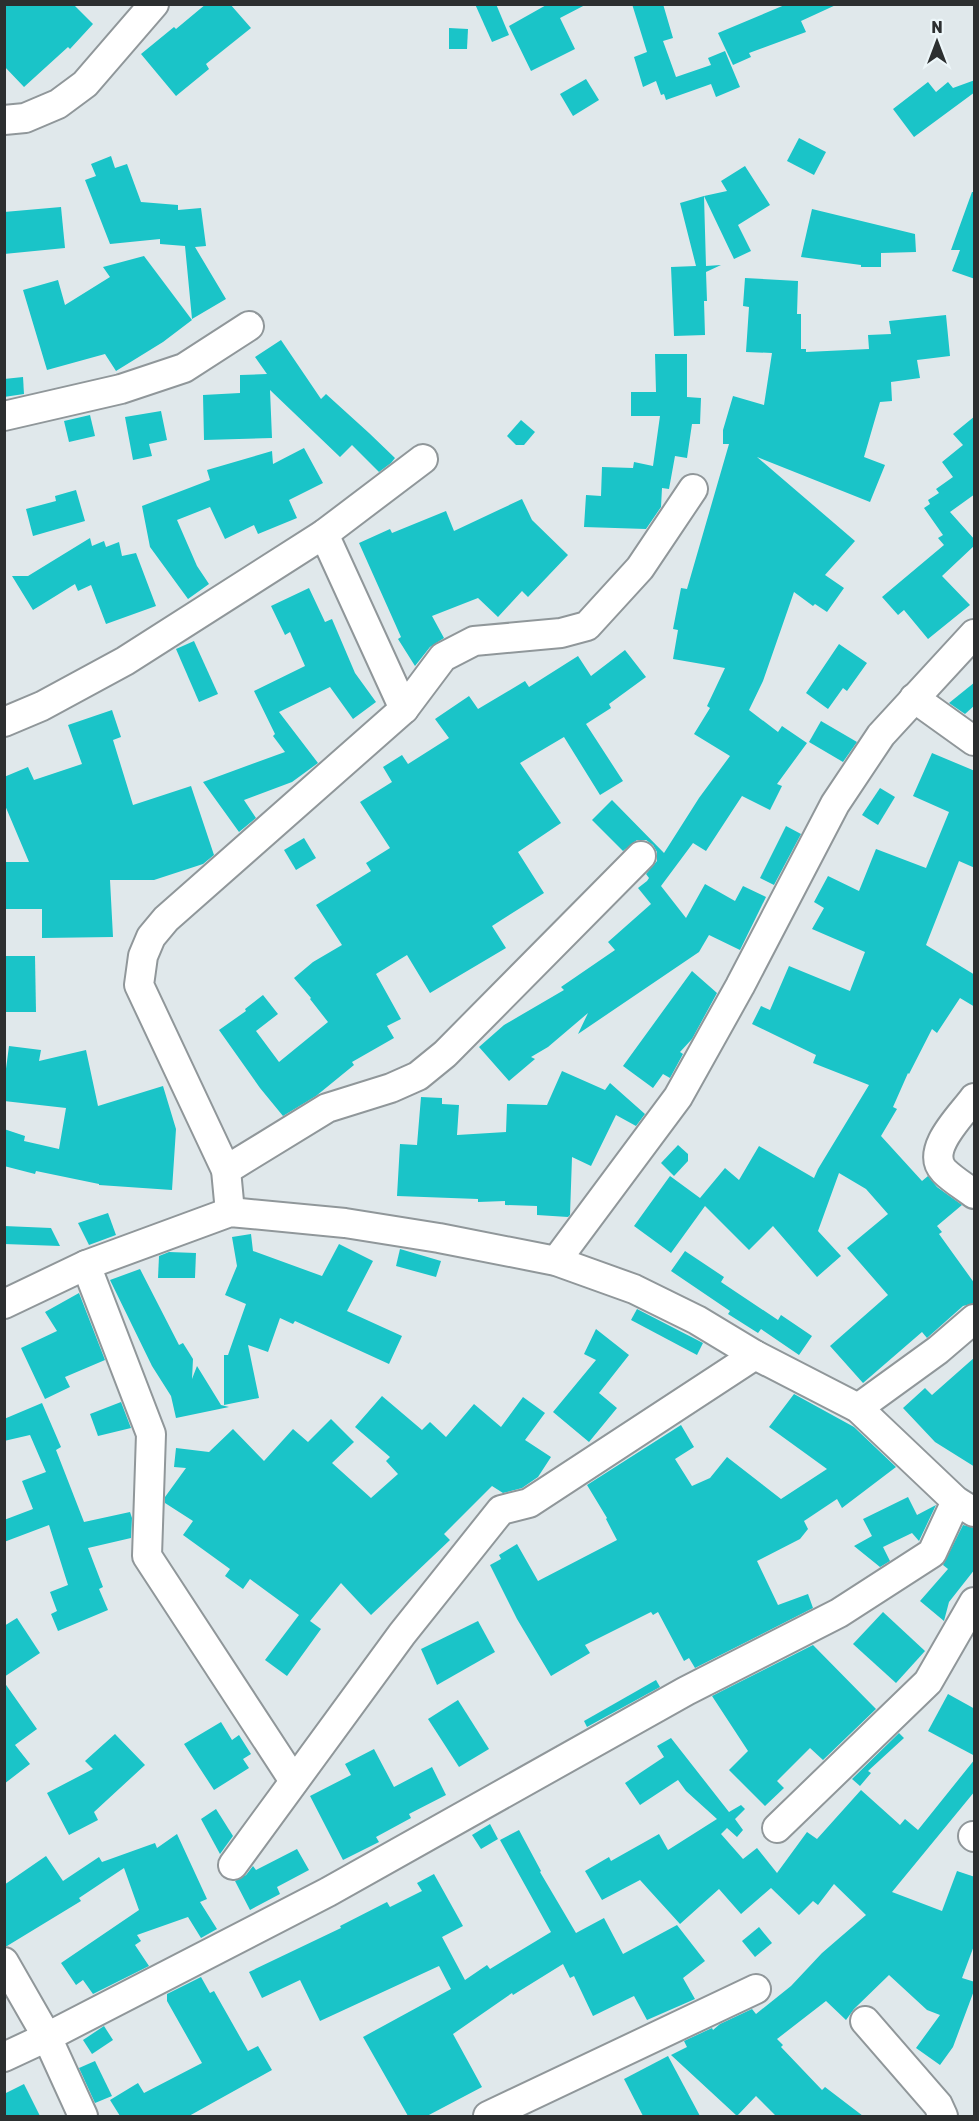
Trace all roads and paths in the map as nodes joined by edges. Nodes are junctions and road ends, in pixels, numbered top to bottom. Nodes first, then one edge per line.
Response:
1 (154, 4) edge
2 (4, 120) edge
3 (249, 326) dead end
4 (4, 416) edge
5 (423, 459) dead end
6 (693, 489) dead end
7 (324, 534) junction
8 (975, 634) edge
9 (914, 698) junction
10 (405, 709) junction
11 (4, 722) edge
12 (975, 741) edge
13 (640, 856) dead end
14 (975, 1098) edge
15 (226, 1170) junction
16 (975, 1194) edge
17 (230, 1212) junction
18 (556, 1261) junction
19 (86, 1265) junction
20 (4, 1304) edge
21 (975, 1319) edge
22 (755, 1355) junction
23 (858, 1408) junction
24 (965, 1506) edge
25 (975, 1602) edge
26 (294, 1781) junction
27 (777, 1828) dead end
28 (232, 1865) dead end
29 (4, 1962) edge
30 (756, 1989) dead end
31 (865, 2021) dead end
32 (47, 2037) junction
33 (4, 2057) edge
34 (83, 2116) edge
35 (488, 2116) edge
36 (943, 2116) edge

1 - 2 street
3 - 4 street
5 - 7 street
6 - 10 street
7 - 10 street
7 - 11 street
8 - 9 street
9 - 12 street
9 - 18 street
10 - 15 street
13 - 15 street
14 - 16 street
15 - 17 street
17 - 18 street
17 - 19 street
18 - 22 street
19 - 20 street
19 - 26 street
21 - 23 street
22 - 23 street
22 - 26 street
23 - 24 street
24 - 32 street
25 - 27 street
26 - 28 street
29 - 32 street
30 - 35 street
31 - 36 street
32 - 33 street
32 - 34 street

